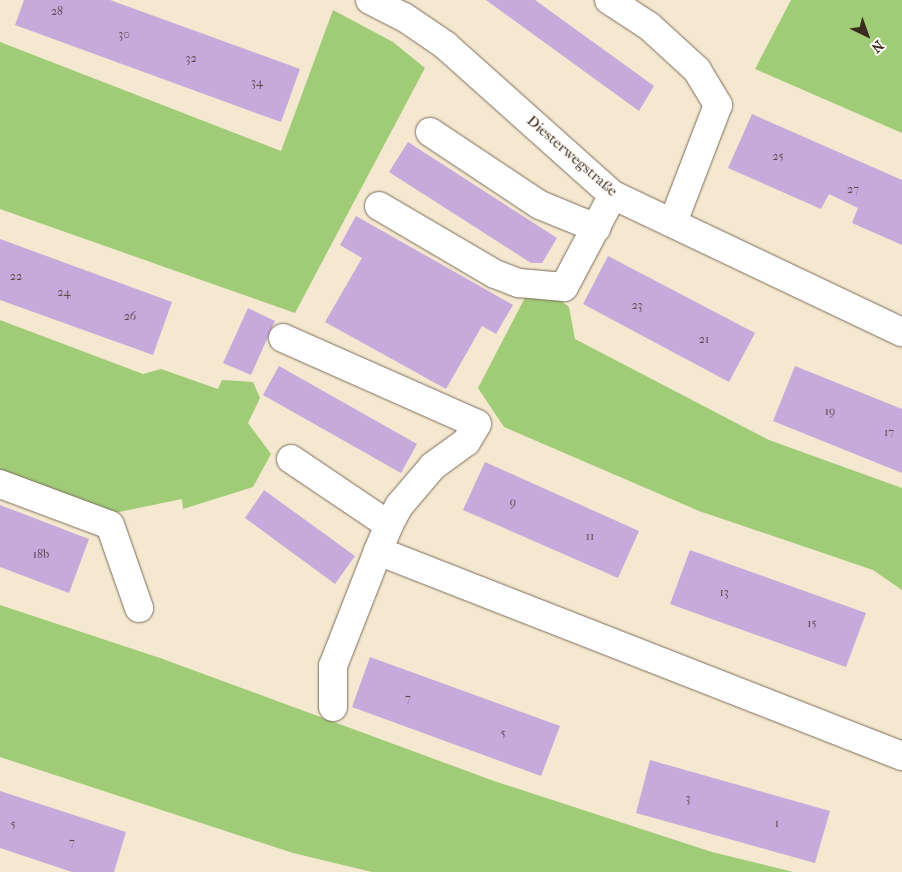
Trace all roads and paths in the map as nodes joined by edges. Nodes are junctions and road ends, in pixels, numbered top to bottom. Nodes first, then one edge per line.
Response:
1 (370, 0) edge
2 (609, 0) edge
3 (430, 132) dead end
4 (614, 195) junction
5 (379, 206) dead end
6 (673, 222) junction
7 (596, 228) junction
8 (902, 332) edge
9 (282, 338) dead end
10 (290, 459) dead end
11 (0, 484) edge
12 (389, 525) junction
13 (378, 551) junction
14 (139, 608) dead end
15 (333, 708) dead end
16 (902, 756) edge

1 - 4 street, Diesterwegstraße
2 - 6 street
3 - 7 street
4 - 6 street, Diesterwegstraße
4 - 7 street
5 - 7 street
6 - 8 street, Diesterwegstraße
9 - 12 street
10 - 12 street
11 - 14 street
12 - 13 street
13 - 15 street
13 - 16 street

